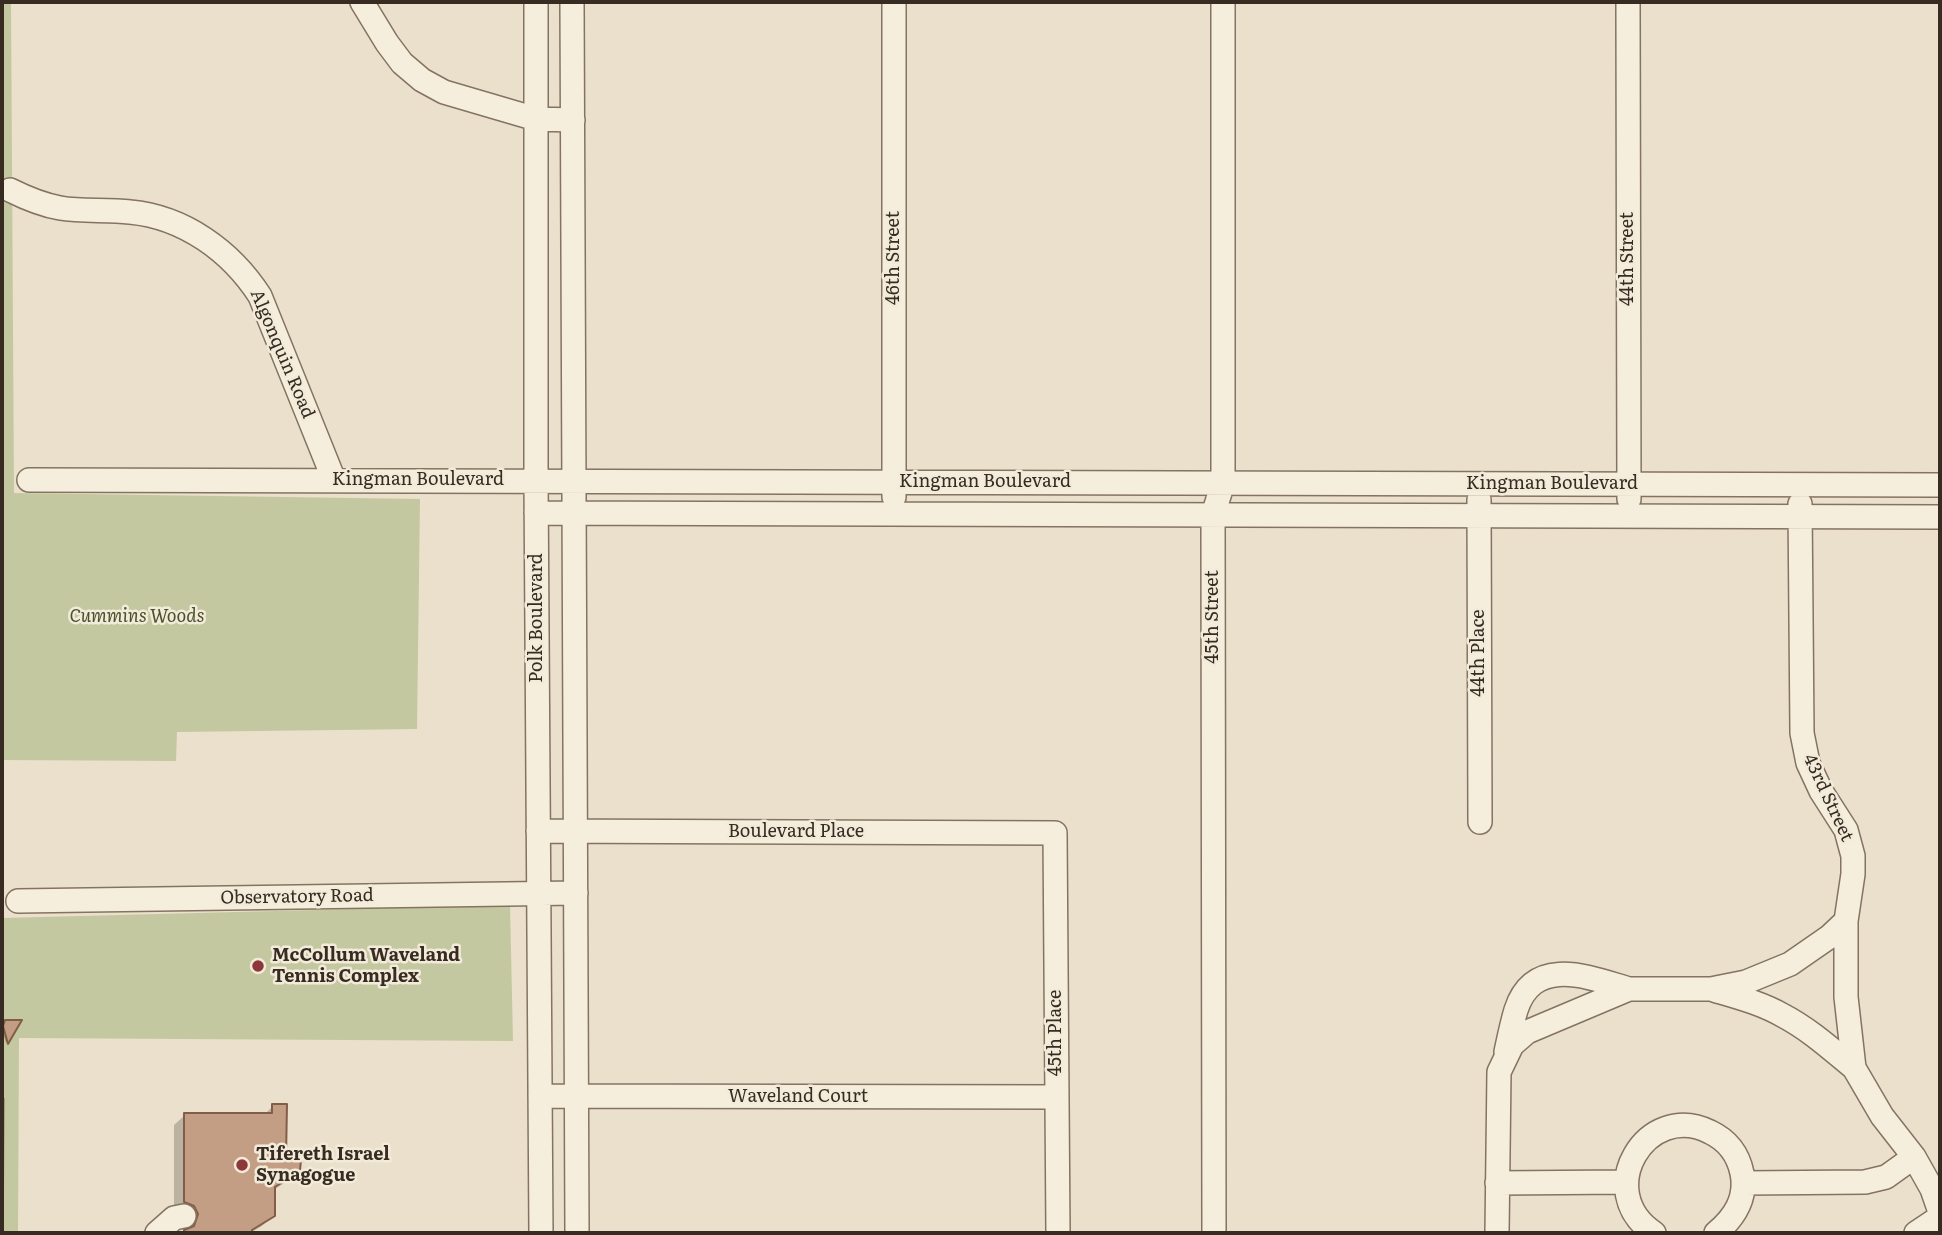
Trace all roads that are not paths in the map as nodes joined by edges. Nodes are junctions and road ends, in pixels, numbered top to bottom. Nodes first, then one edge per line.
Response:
1 (362, 2) edge
2 (536, 2) edge
3 (572, 2) edge
4 (894, 2) edge
5 (1223, 2) edge
6 (1628, 2) edge
7 (536, 119) junction
8 (573, 120) junction
9 (10, 190) dead end
10 (30, 480) dead end
11 (334, 480) junction
12 (536, 481) junction
13 (574, 481) junction
14 (894, 482) junction
15 (1223, 483) junction
16 (1479, 484) junction
17 (1629, 484) junction
18 (1800, 485) junction
19 (1940, 485) edge
20 (536, 513) junction
21 (574, 513) junction
22 (894, 514) junction
23 (1213, 515) junction
24 (1479, 516) junction
25 (1629, 516) junction
26 (1800, 517) junction
27 (1940, 517) edge
28 (1479, 822) dead end
29 (538, 831) junction
30 (575, 831) junction
31 (1055, 833) joint
32 (538, 893) junction
33 (576, 893) junction
34 (18, 901) dead end
35 (1846, 921) junction
36 (1629, 989) junction
37 (1711, 989) junction
38 (1505, 1059) junction
39 (1854, 1068) junction
40 (540, 1097) junction
41 (577, 1097) junction
42 (1057, 1097) junction
43 (1914, 1157) junction
44 (1626, 1182) junction
45 (1497, 1183) junction
46 (1744, 1183) junction
47 (1940, 1214) edge
48 (184, 1216) dead end
49 (157, 1233) edge
50 (541, 1233) edge
51 (577, 1233) edge
52 (1058, 1233) edge
53 (1214, 1233) edge
54 (1497, 1233) edge
55 (1654, 1233) edge
56 (1716, 1233) edge
57 (1916, 1233) edge

1 - 7 street
2 - 7 street, Polk Boulevard
3 - 8 street
4 - 14 street, 46th Street
5 - 15 street, 45th Street
6 - 17 street, 44th Street
7 - 8 street
7 - 12 street, Polk Boulevard
8 - 13 street
9 - 11 street, Algonquin Road
10 - 11 street, Kingman Boulevard
11 - 12 street, Kingman Boulevard
12 - 13 street, Kingman Boulevard
12 - 20 street, Polk Boulevard
13 - 14 street, Kingman Boulevard
13 - 21 street
14 - 15 street, Kingman Boulevard
14 - 22 street, 46th Street
15 - 16 street, Kingman Boulevard
15 - 23 street, 45th Street
16 - 17 street, Kingman Boulevard
16 - 24 street, 44th Place
17 - 18 street, Kingman Boulevard
17 - 25 street, 44th Street
18 - 19 street, Kingman Boulevard
18 - 26 street, 43rd Street
20 - 21 street, Kingman Boulevard
20 - 29 street, Polk Boulevard
21 - 22 street, Kingman Boulevard
21 - 30 street
22 - 23 street, Kingman Boulevard
23 - 24 street, Kingman Boulevard
23 - 53 street, 45th Street
24 - 25 street, Kingman Boulevard
24 - 28 street, 44th Place
25 - 26 street, Kingman Boulevard
26 - 27 street, Kingman Boulevard
26 - 35 street, 43rd Street
29 - 30 street, Boulevard Place
29 - 32 street, Polk Boulevard
30 - 31 street, Boulevard Place
30 - 33 street
31 - 42 street, 45th Place
32 - 33 street, Observatory Road
32 - 34 street, Observatory Road
32 - 40 street, Polk Boulevard
33 - 41 street
35 - 37 street
35 - 39 street, 43rd Street
36 - 37 street
36 - 38 street
36 - 38 street
37 - 39 street
38 - 45 street
39 - 43 street, 43rd Street
40 - 41 street, Waveland Court
40 - 50 street, Polk Boulevard
41 - 42 street, Waveland Court
41 - 51 street
42 - 52 street, 45th Place
43 - 46 street
43 - 47 street, 43rd Street
44 - 45 street
44 - 46 street
44 - 55 street
45 - 54 street
46 - 56 street
47 - 57 street
48 - 49 street

